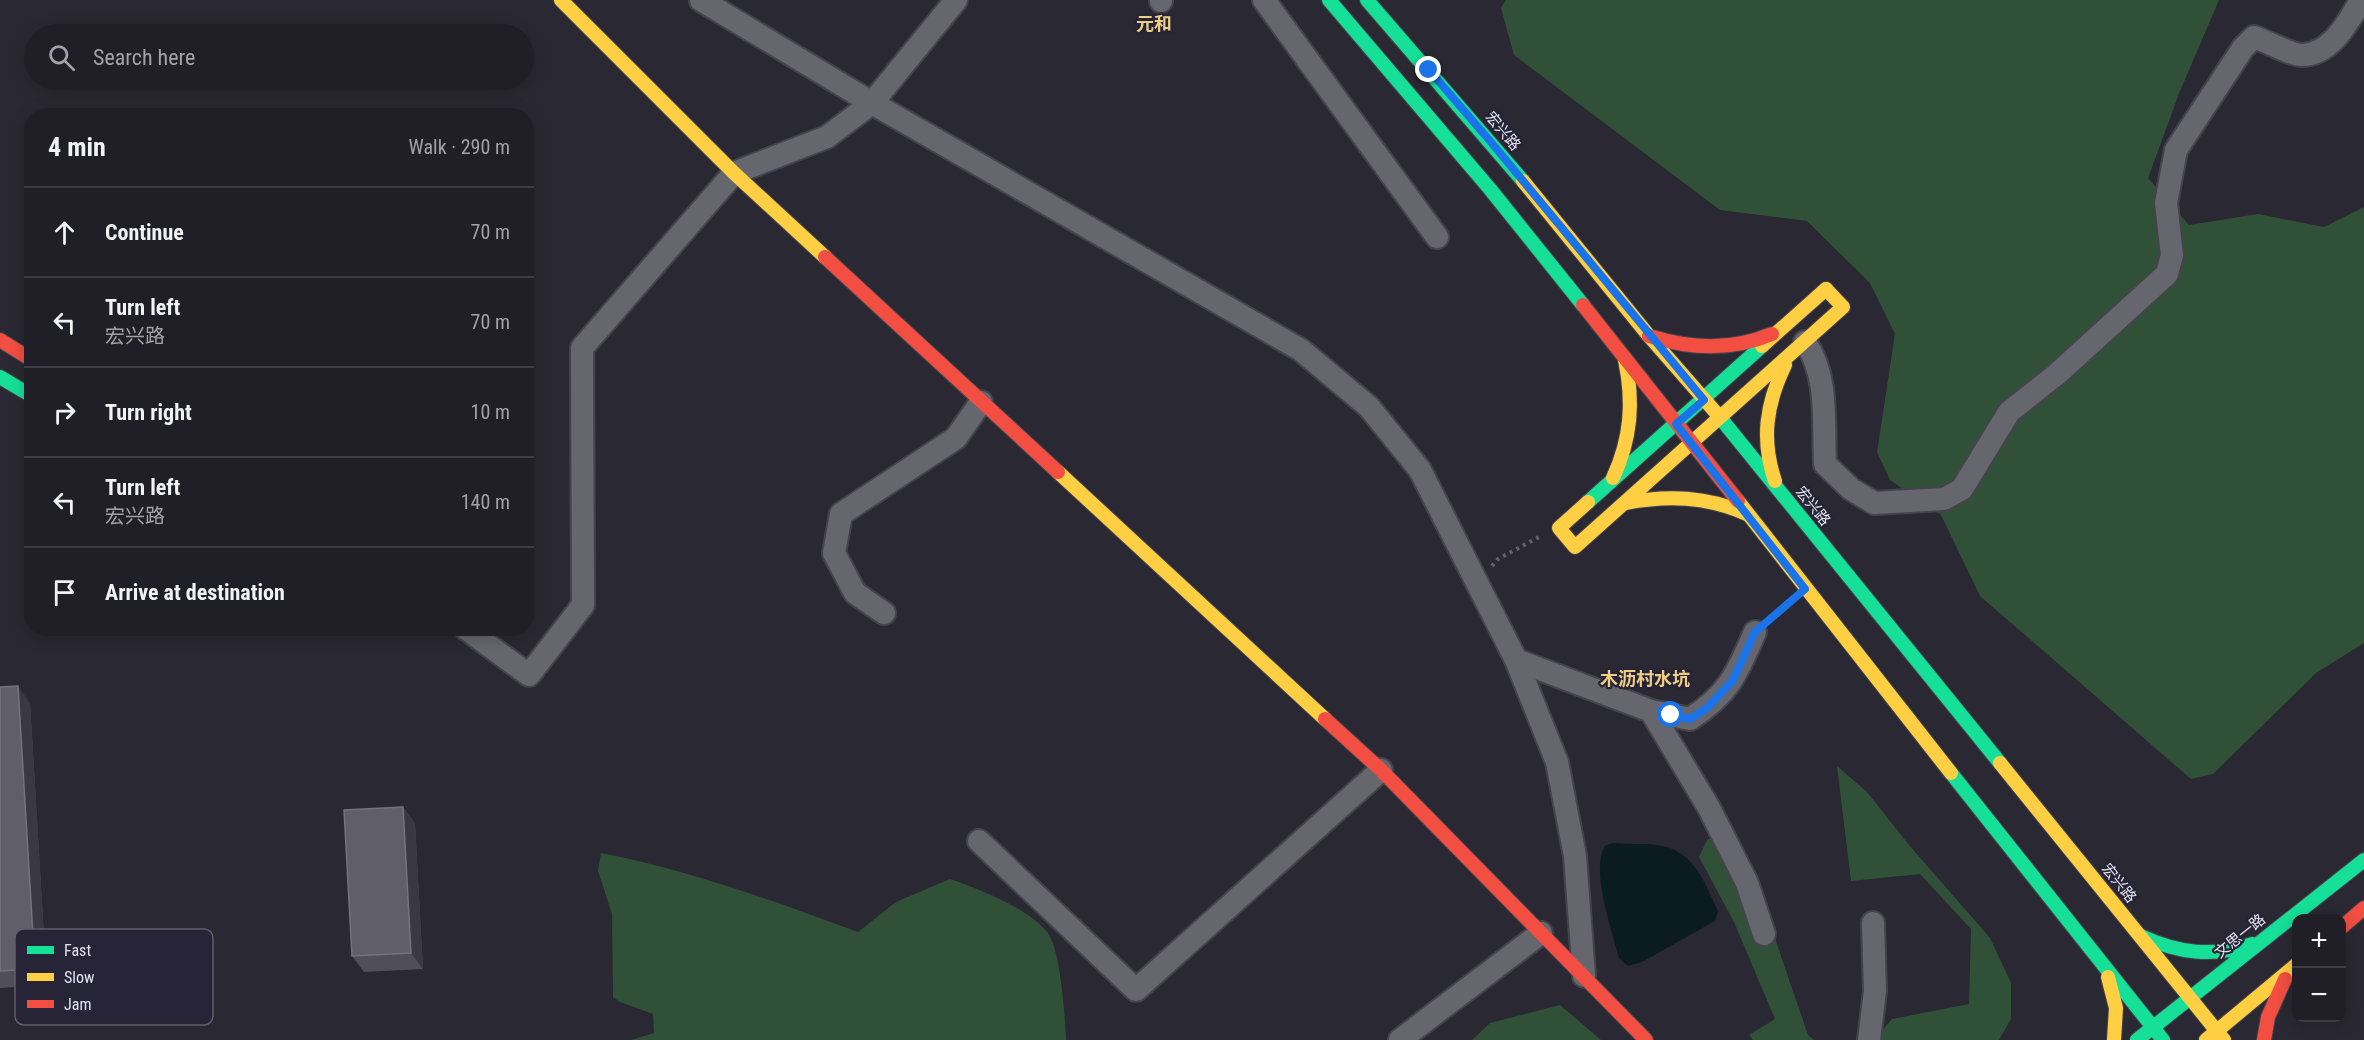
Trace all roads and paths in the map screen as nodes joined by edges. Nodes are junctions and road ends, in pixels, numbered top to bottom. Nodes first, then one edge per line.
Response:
1 (561, 0) edge
2 (701, 0) edge
3 (956, 0) edge
4 (1264, 0) edge
5 (1329, 0) edge
6 (1367, 0) edge
7 (2361, 0) edge
8 (872, 103) junction
9 (734, 173) junction
10 (1437, 237) dead end
11 (1784, 328) junction
12 (1649, 336) junction
13 (0, 340) edge
14 (1800, 346) junction
15 (24, 355) edge
16 (1625, 359) junction
17 (0, 378) edge
18 (24, 392) edge
19 (1704, 400) junction
20 (981, 402) junction
21 (1721, 418) junction
22 (1676, 424) junction
23 (1693, 442) junction
24 (1610, 485) junction
25 (1778, 490) junction
26 (1625, 502) junction
27 (1747, 514) junction
28 (1559, 528) junction
29 (1476, 583) junction
30 (1805, 589) junction
31 (884, 613) dead end
32 (1755, 632) joint
33 (476, 636) edge
34 (1516, 660) junction
35 (1652, 711) junction
36 (1381, 770) junction
37 (980, 841) dead end
38 (2364, 860) edge
39 (2364, 908) edge
40 (1873, 923) dead end
41 (2346, 924) edge
42 (1542, 933) junction
43 (1764, 934) dead end
44 (2139, 935) junction
45 (2264, 938) junction
46 (2104, 968) junction
47 (2292, 968) edge
48 (2292, 968) edge
49 (1584, 976) junction
50 (2189, 998) junction
51 (2152, 1027) junction
52 (2216, 1037) edge
53 (1400, 1040) edge
54 (1646, 1040) edge
55 (1869, 1040) edge
56 (2114, 1040) edge
57 (2137, 1040) edge
58 (2163, 1040) edge
59 (2264, 1040) edge

1 - 9 street
2 - 8 street
3 - 8 street
4 - 10 street
5 - 16 street
6 - 12 street, 宏兴路
7 - 14 street
8 - 9 street
8 - 29 street
9 - 20 street
9 - 33 street
11 - 12 street
11 - 14 street
11 - 19 street
12 - 19 street, 宏兴路
13 - 15 street
14 - 21 street
14 - 25 street
16 - 22 street
16 - 24 street
17 - 18 street
19 - 21 street, 宏兴路
19 - 22 street
20 - 31 street
20 - 36 street
21 - 23 street
21 - 25 street, 宏兴路
22 - 23 street
22 - 24 street
23 - 26 street
23 - 27 street
24 - 28 street
25 - 44 street, 宏兴路
26 - 27 street
26 - 28 street
27 - 30 street
28 - 29 path
29 - 34 street
30 - 32 path
30 - 46 street
32 - 35 street
34 - 35 street
34 - 49 street
35 - 43 street
36 - 37 street
36 - 42 street
38 - 45 street, 文思一路
39 - 41 street
40 - 55 street
42 - 49 street
42 - 53 street
44 - 45 street
44 - 50 street, 宏兴路
45 - 50 street, 文思一路
46 - 51 street
46 - 56 street
47 - 52 street
48 - 59 street
49 - 54 street
50 - 51 street, 文思一路
50 - 52 street, 宏兴路
51 - 57 street, 文思一路
51 - 58 street

